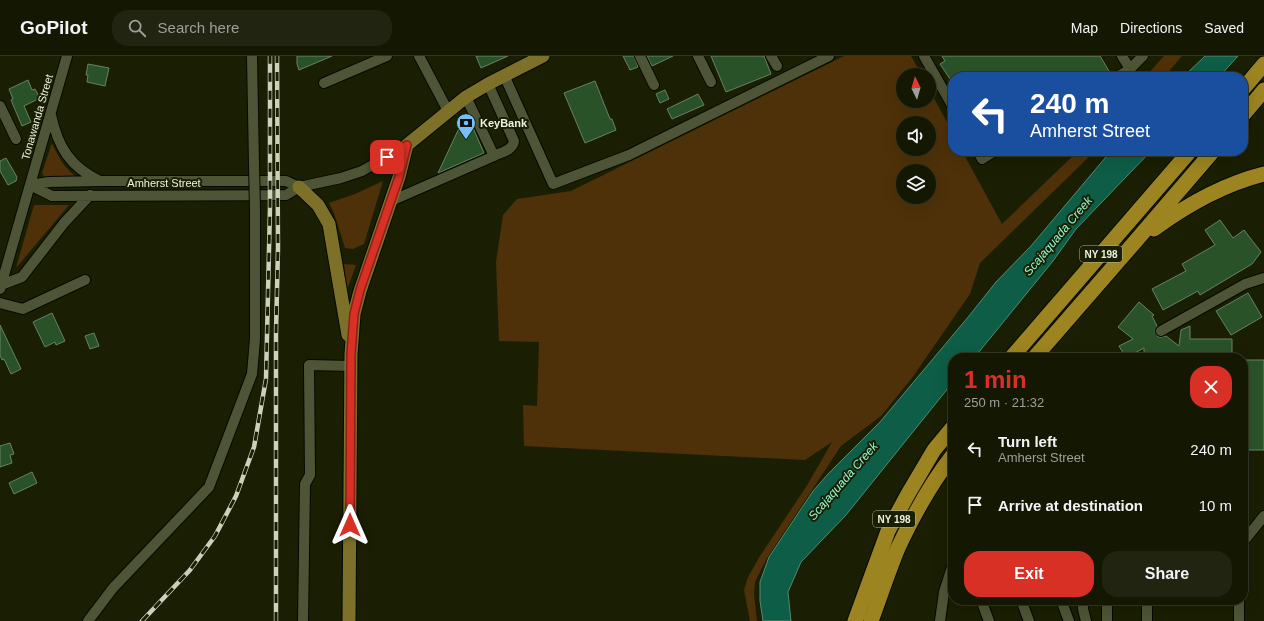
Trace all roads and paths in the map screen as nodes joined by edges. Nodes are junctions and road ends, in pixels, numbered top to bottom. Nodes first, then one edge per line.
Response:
1 (67, 56) edge
2 (252, 56) edge
3 (387, 56) edge
4 (419, 56) edge
5 (543, 56) edge
6 (640, 56) edge
7 (698, 56) edge
8 (771, 56) edge
9 (829, 56) edge
10 (924, 56) edge
11 (1122, 56) edge
12 (1143, 56) edge
13 (1264, 64) edge
14 (777, 66) dead end
15 (1130, 69) junction
16 (1125, 72) edge
17 (504, 75) junction
18 (711, 82) dead end
19 (324, 83) dead end
20 (1248, 83) edge
21 (488, 84) junction
22 (654, 85) dead end
23 (1264, 90) edge
24 (466, 97) junction
25 (948, 98) edge
26 (0, 106) edge
27 (1248, 109) edge
28 (448, 111) junction
29 (51, 114) junction
30 (16, 139) dead end
31 (407, 145) junction
32 (494, 156) junction
33 (1186, 156) edge
34 (1208, 156) edge
35 (1264, 174) edge
36 (102, 181) junction
37 (30, 185) junction
38 (299, 187) junction
39 (90, 195) junction
40 (391, 201) junction
41 (1134, 243) junction
42 (1264, 278) edge
43 (85, 280) dead end
44 (0, 287) edge
45 (0, 303) edge
46 (1161, 331) dead end
47 (1015, 353) edge
48 (1038, 353) edge
49 (351, 360) junction
50 (948, 433) edge
51 (948, 461) edge
52 (1264, 516) edge
53 (1248, 536) edge
54 (948, 580) edge
55 (983, 605) edge
56 (1023, 605) edge
57 (1063, 605) edge
58 (1083, 605) edge
59 (1107, 605) edge
60 (1147, 605) edge
61 (1239, 605) edge
62 (1083, 620) edge
63 (88, 621) edge
64 (304, 621) edge
65 (349, 621) edge
66 (855, 621) edge
67 (871, 621) edge
68 (940, 621) edge
69 (989, 621) edge
70 (1029, 621) edge
71 (1069, 621) edge
72 (1107, 621) edge
73 (1147, 621) edge
74 (1239, 621) edge

1 - 29 street, Tonawanda Street
2 - 63 street, bridge
3 - 19 street
4 - 28 street
5 - 17 main road
6 - 22 street
7 - 18 street
8 - 14 street
9 - 17 street
10 - 25 street
11 - 15 street
12 - 15 street
13 - 20 highway
15 - 16 street
17 - 21 main road
21 - 24 main road
21 - 32 street
23 - 27 highway
24 - 28 main road
24 - 32 street
26 - 30 street
28 - 31 main road
29 - 36 street
29 - 37 street, Tonawanda Street
31 - 38 street, Amherst Street
31 - 40 main road
32 - 40 street
33 - 47 highway, NY 198
34 - 41 highway, NY 198
35 - 41 highway
36 - 37 street, Amherst Street
36 - 38 street, Amherst Street
37 - 39 street, Amherst Street
37 - 44 street
38 - 39 street, Amherst Street
38 - 49 main road
39 - 44 street
40 - 49 main road
41 - 48 highway, NY 198
42 - 46 street
43 - 45 street
49 - 64 street
49 - 65 main road
50 - 66 highway, NY 198
51 - 67 highway, NY 198
52 - 53 street
54 - 68 street
55 - 69 street
56 - 70 street
57 - 71 street
58 - 62 street
59 - 72 street
60 - 73 street
61 - 74 street

